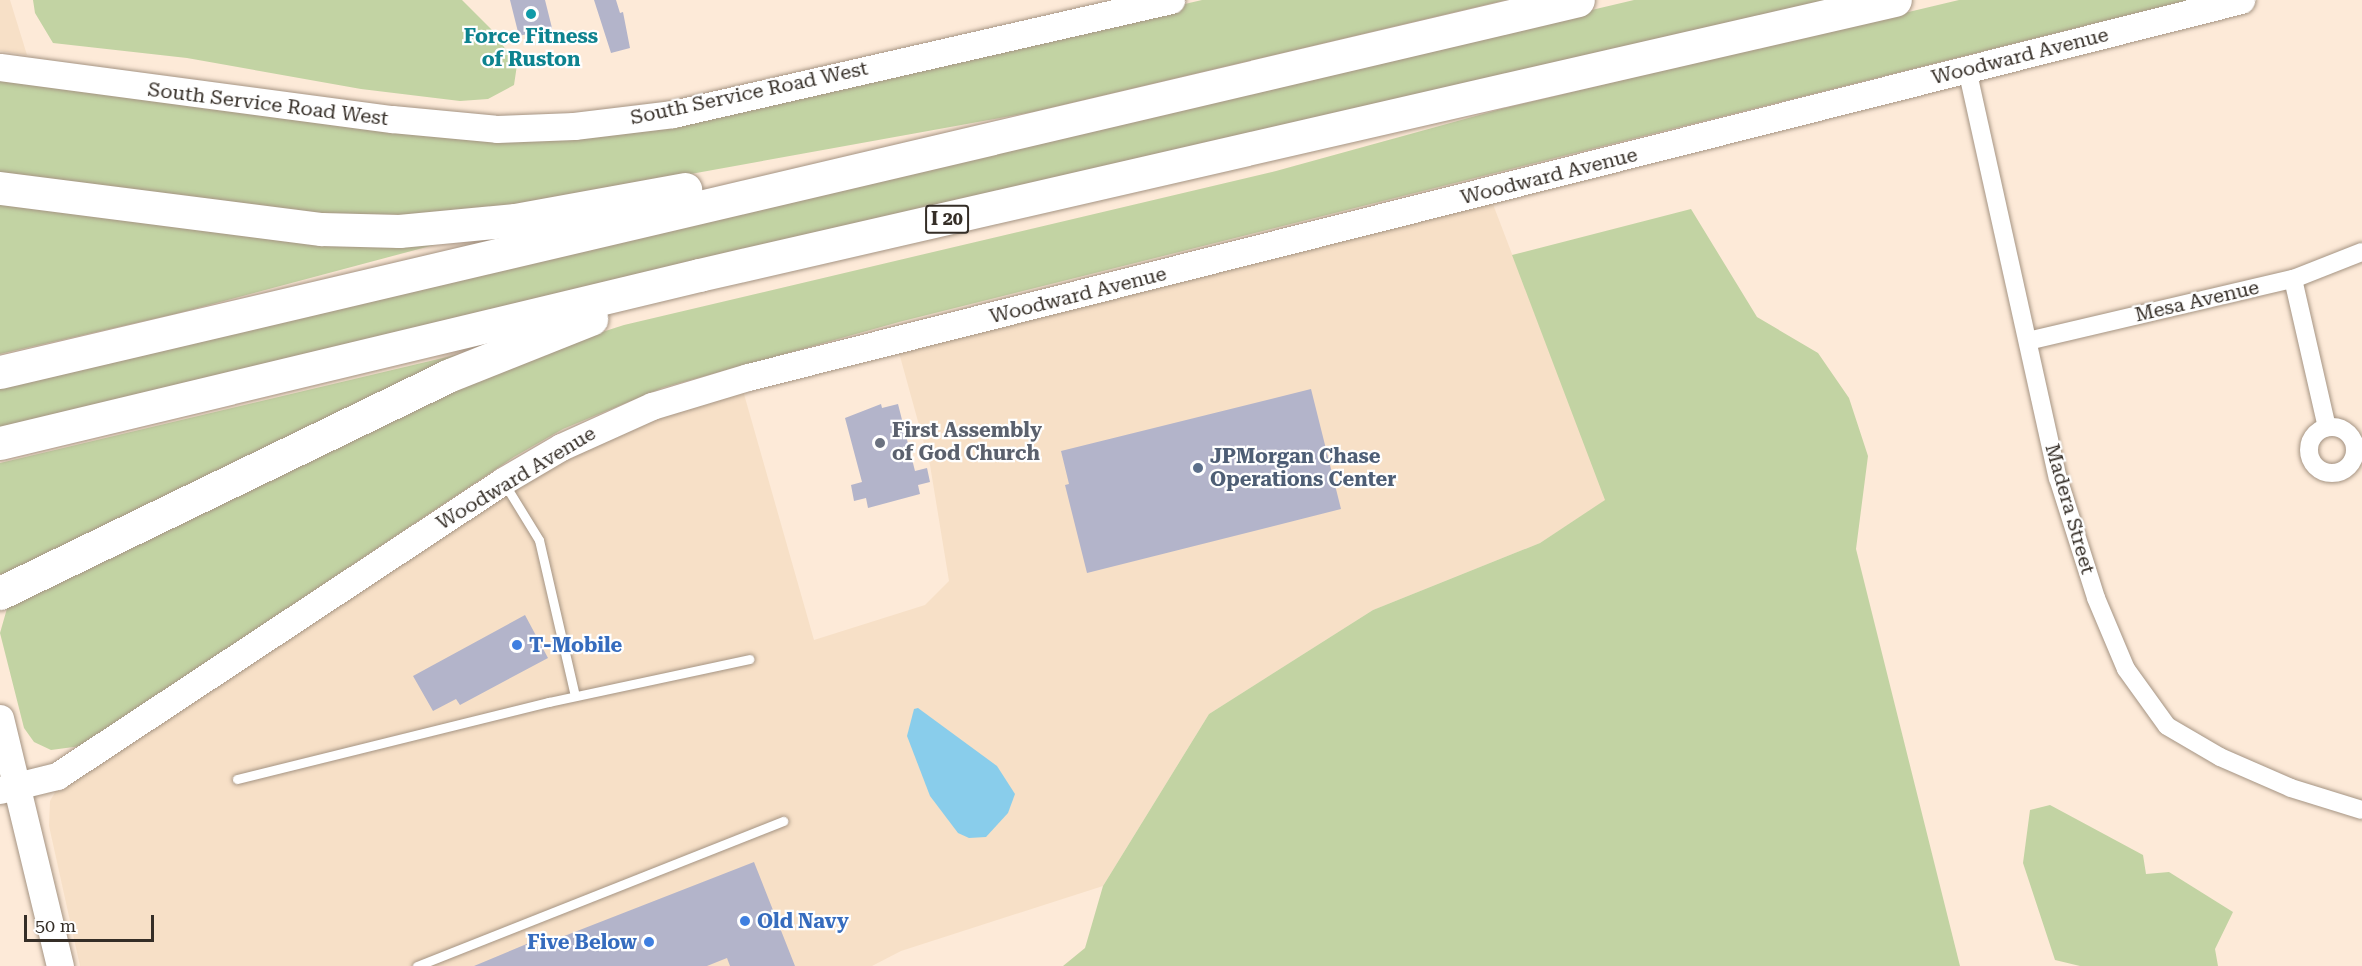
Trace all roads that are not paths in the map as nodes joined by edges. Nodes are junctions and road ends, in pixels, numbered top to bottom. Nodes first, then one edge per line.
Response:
1 (1171, 0) edge
2 (1578, 0) edge
3 (1894, 0) edge
4 (2241, 0) edge
5 (0, 68) edge
6 (1967, 69) junction
7 (827, 177) junction
8 (0, 188) edge
9 (2362, 252) edge
10 (699, 276) junction
11 (2293, 279) junction
12 (2028, 341) junction
13 (0, 372) edge
14 (2327, 427) dead end
15 (0, 443) edge
16 (503, 481) junction
17 (0, 593) edge
18 (749, 659) dead end
19 (575, 696) junction
20 (0, 718) edge
21 (237, 779) dead end
22 (9, 788) edge
23 (2362, 810) edge
24 (783, 821) dead end
25 (60, 966) edge
26 (417, 966) edge

1 - 5 main road, South Service Road West
2 - 7 highway
3 - 10 highway, I 20
4 - 6 main road, Woodward Avenue
6 - 12 street, Madera Street
6 - 16 main road, Woodward Avenue
7 - 8 highway
7 - 13 highway
9 - 11 street, Mesa Avenue
10 - 15 highway, I 20
10 - 17 highway
11 - 12 street, Mesa Avenue
11 - 14 street
12 - 23 street, Madera Street
16 - 19 lane
16 - 22 main road, Woodward Avenue
18 - 19 lane
19 - 21 lane
20 - 22 main road
22 - 25 main road
24 - 26 lane

